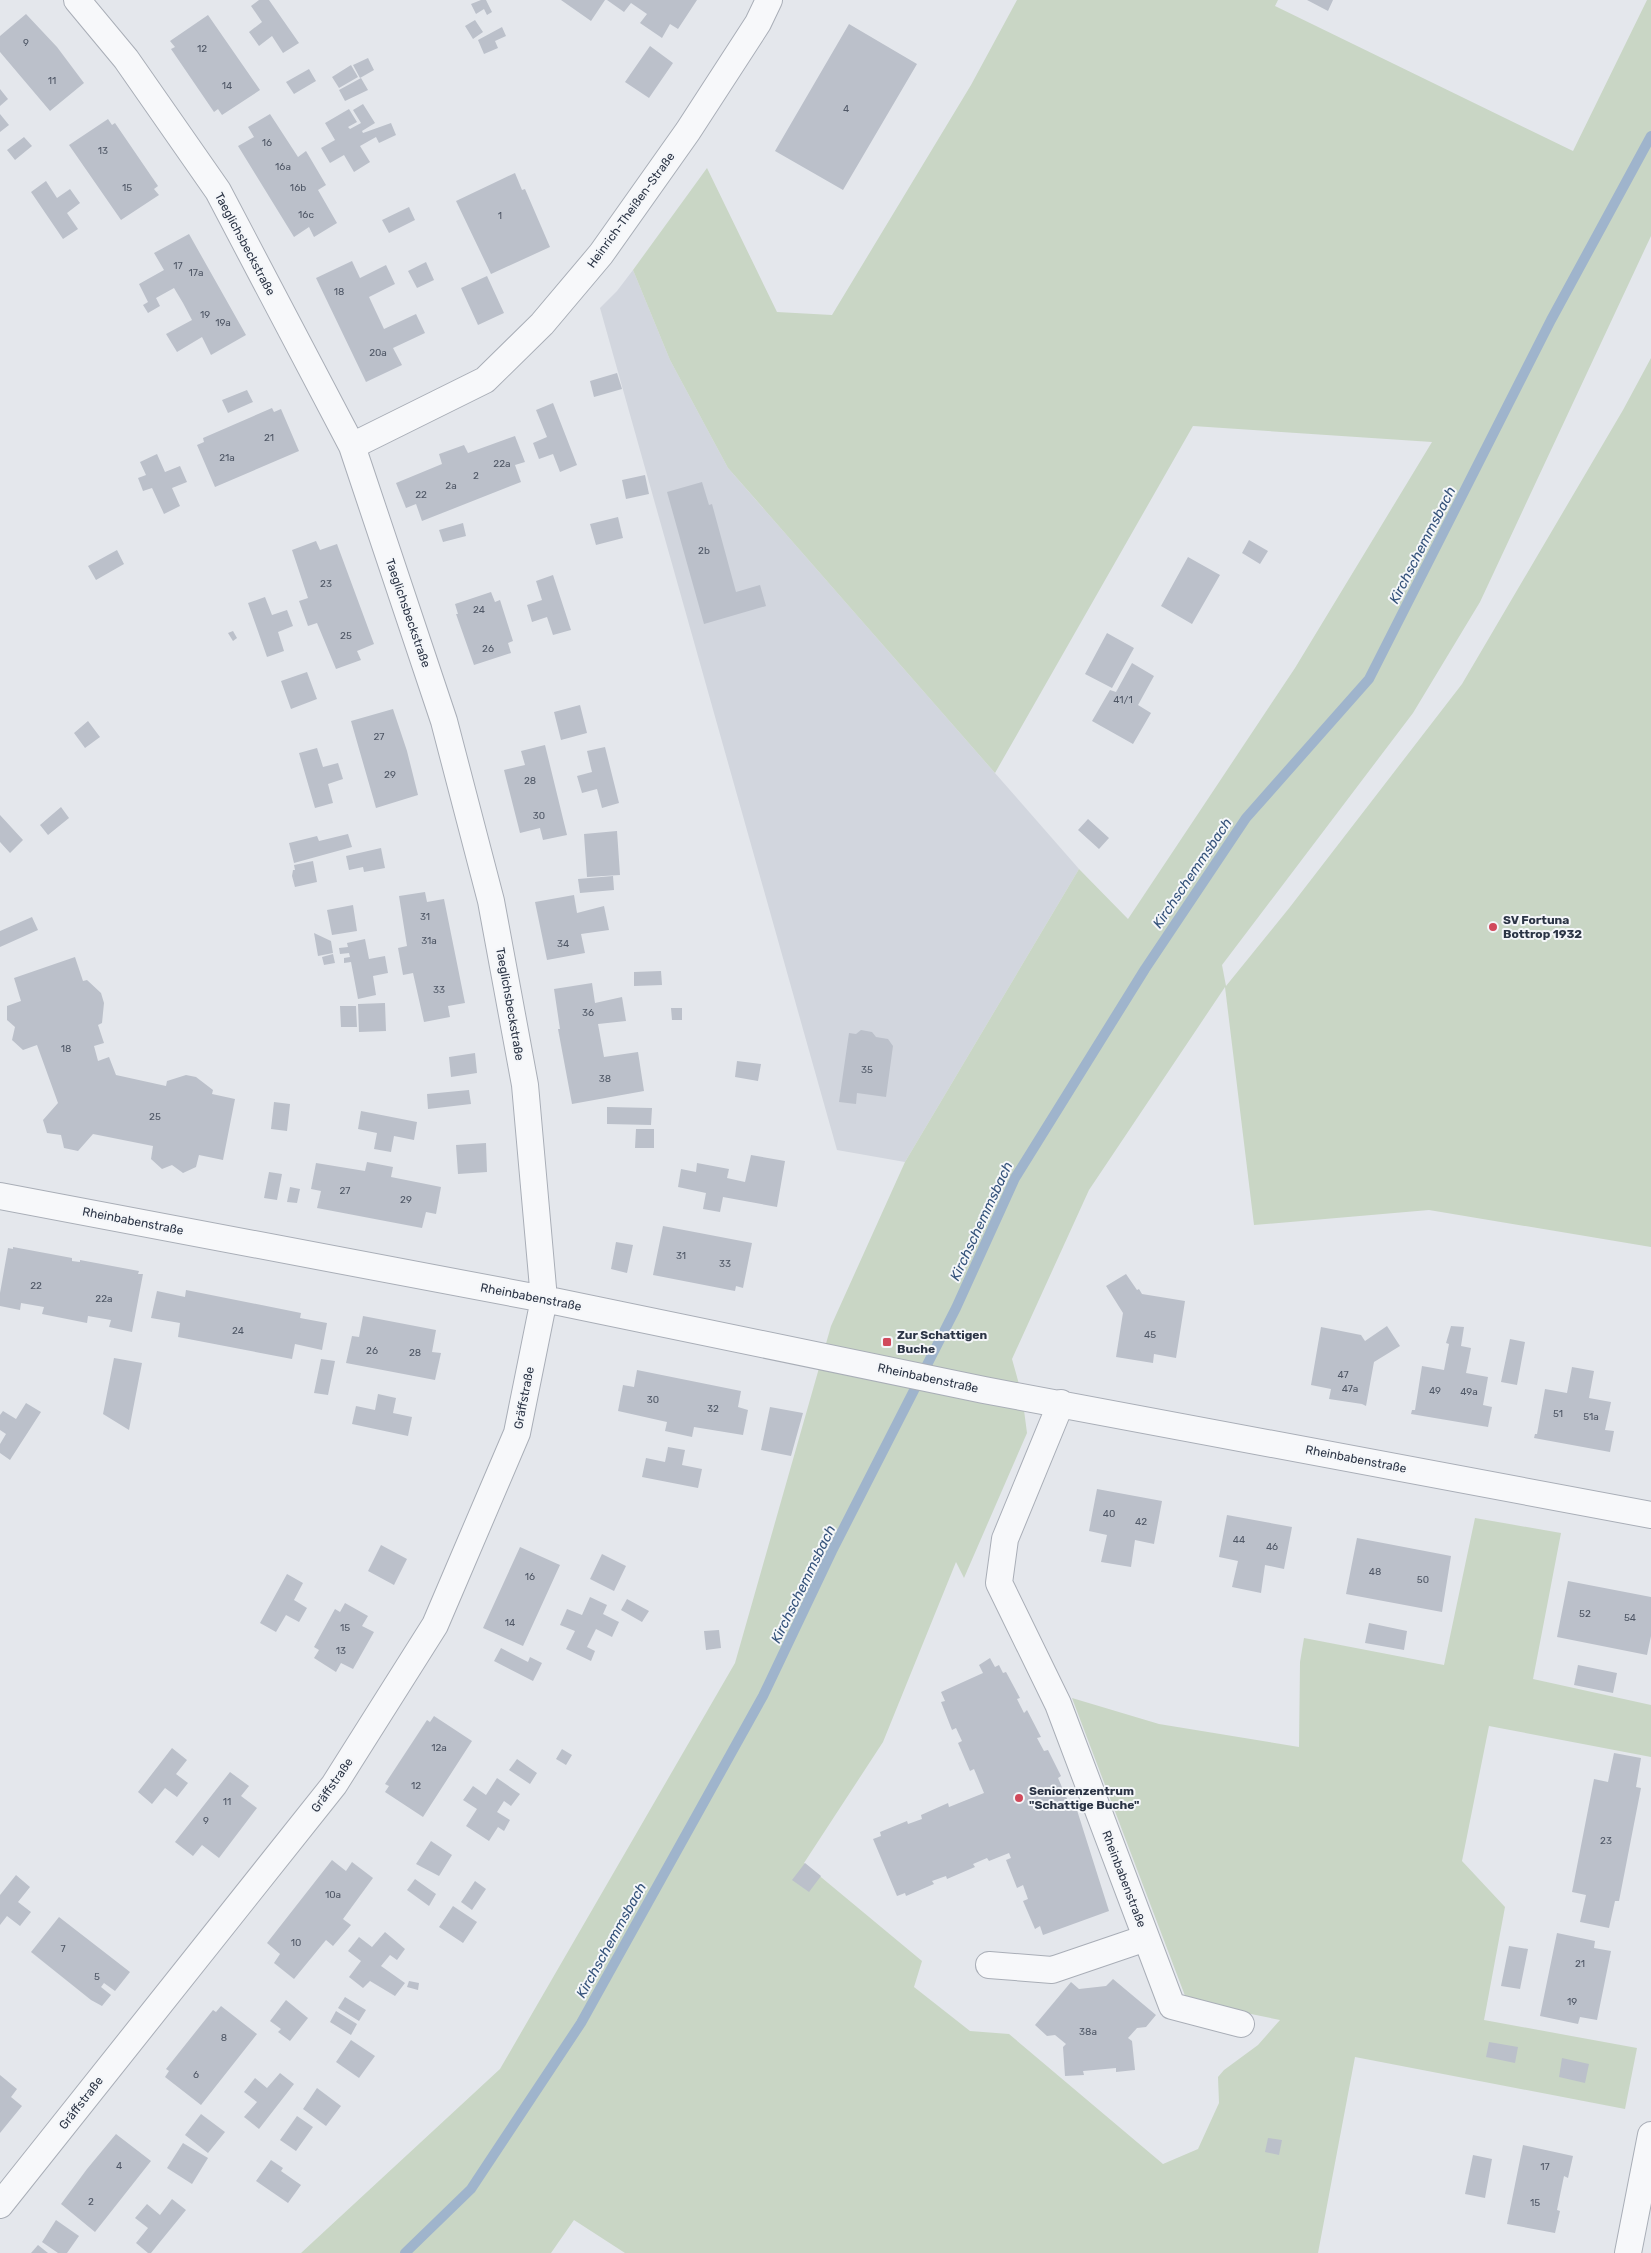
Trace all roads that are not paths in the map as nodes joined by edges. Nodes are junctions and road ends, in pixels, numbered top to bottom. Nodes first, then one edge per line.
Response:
1 (77, 0) edge
2 (769, 0) edge
3 (352, 446) junction
4 (0, 1196) edge
5 (544, 1299) junction
6 (1061, 1403) junction
7 (1651, 1515) edge
8 (1146, 1938) junction
9 (989, 1965) dead end
10 (1241, 2024) dead end
11 (1651, 2135) edge
12 (0, 2205) edge
13 (1628, 2253) edge

1 - 3 street, Taeglichsbeckstraße
2 - 3 street, Heinrich-Theißen-Straße
3 - 5 street, Taeglichsbeckstraße
4 - 5 street, Rheinbabenstraße
5 - 6 street, Rheinbabenstraße
5 - 12 street, Gräffstraße
6 - 7 street, Rheinbabenstraße
6 - 8 street, Rheinbabenstraße
8 - 9 street, Rheinbabenstraße
8 - 10 street, Rheinbabenstraße
11 - 13 street

